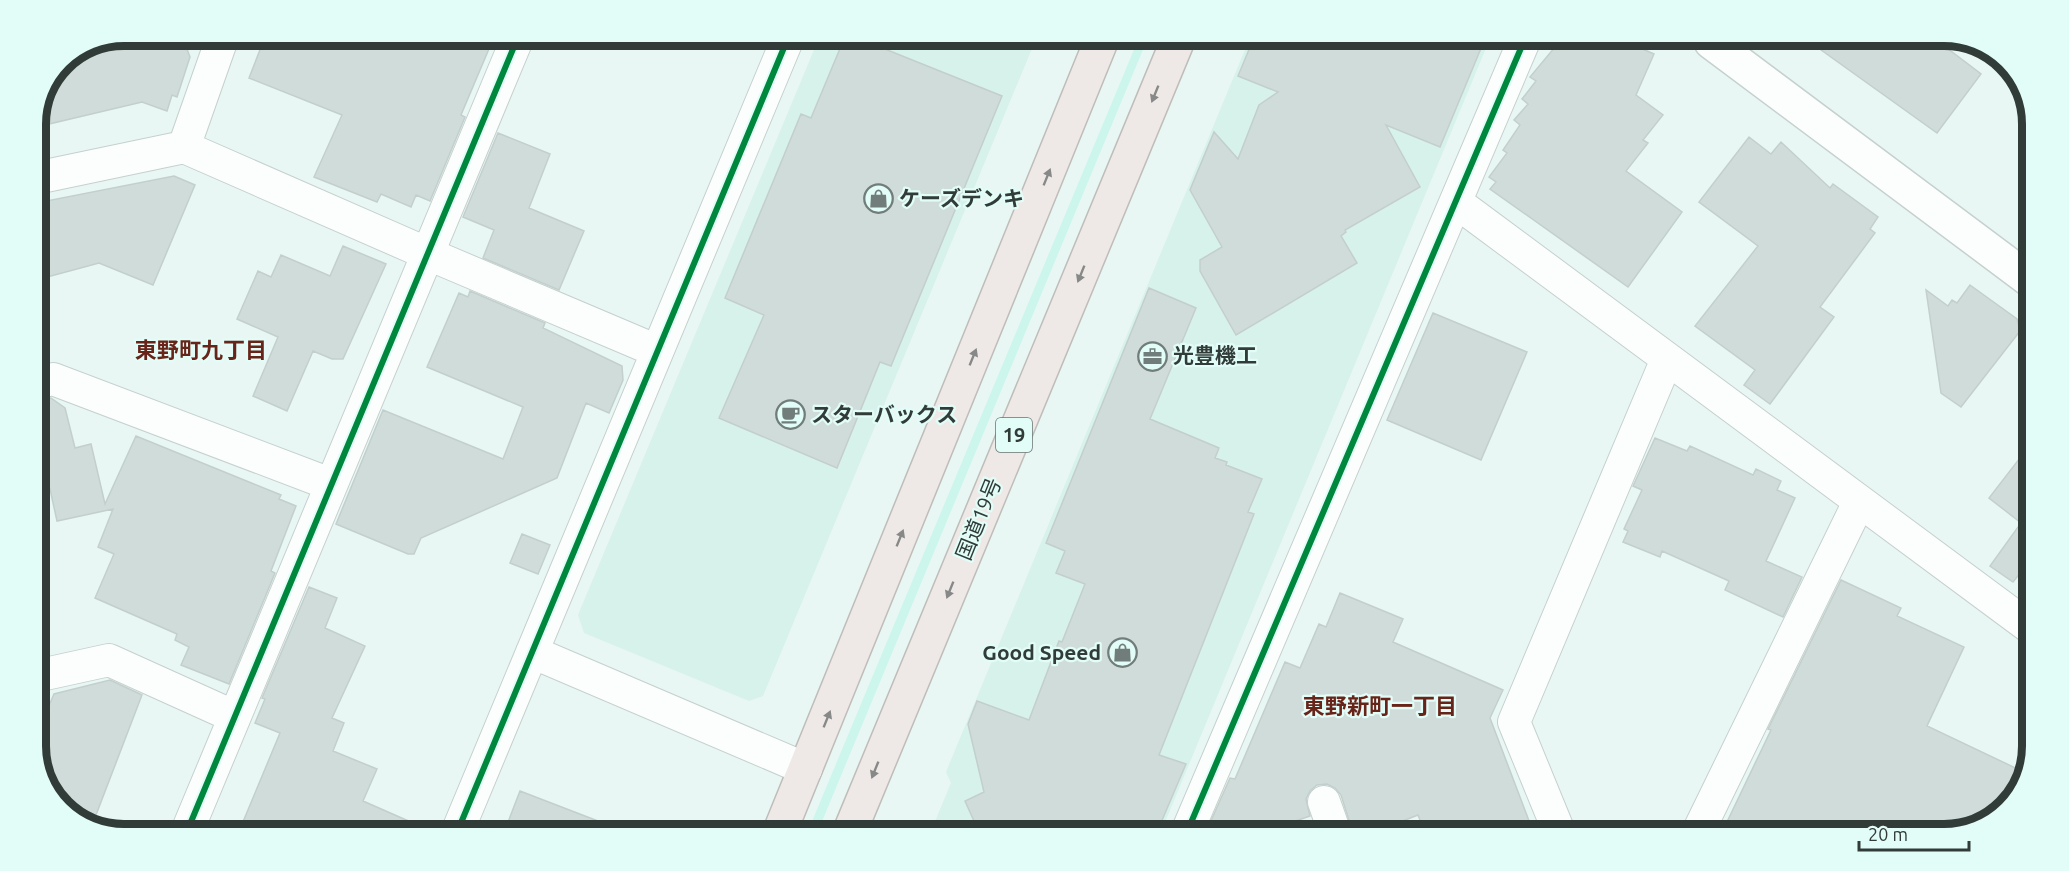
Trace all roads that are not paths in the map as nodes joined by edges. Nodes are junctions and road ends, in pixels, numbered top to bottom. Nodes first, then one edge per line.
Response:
1 (218, 47) edge
2 (514, 47) edge
3 (784, 47) edge
4 (1099, 47) edge
5 (1175, 47) edge
6 (1521, 47) edge
7 (1718, 47) edge
8 (184, 147) junction
9 (47, 176) edge
10 (1456, 202) junction
11 (426, 253) junction
12 (2022, 274) edge
13 (657, 351) junction
14 (1667, 359) junction
15 (47, 380) edge
16 (330, 484) junction
17 (1859, 502) junction
18 (2022, 622) edge
19 (532, 652) junction
20 (47, 674) edge
21 (233, 716) junction
22 (806, 770) junction
23 (1324, 802) dead end
24 (190, 824) edge
25 (460, 824) edge
26 (783, 824) edge
27 (853, 824) edge
28 (1190, 824) edge
29 (1332, 824) edge
30 (1556, 824) edge
31 (1702, 824) edge

1 - 8 street
2 - 11 street
3 - 13 street
22 -> 4 highway
5 -> 27 highway, 国道19号 / 19
6 - 10 street
7 - 12 street
8 - 9 street
8 - 11 street
10 - 14 street
10 - 28 street
11 - 13 street
11 - 16 street
13 - 19 street
14 - 17 street
14 - 30 street
15 - 16 street
16 - 21 street
17 - 18 street
17 - 31 street
19 - 22 street
19 - 25 street
20 - 21 street
21 - 24 street
22 - 26 highway
23 - 29 street

